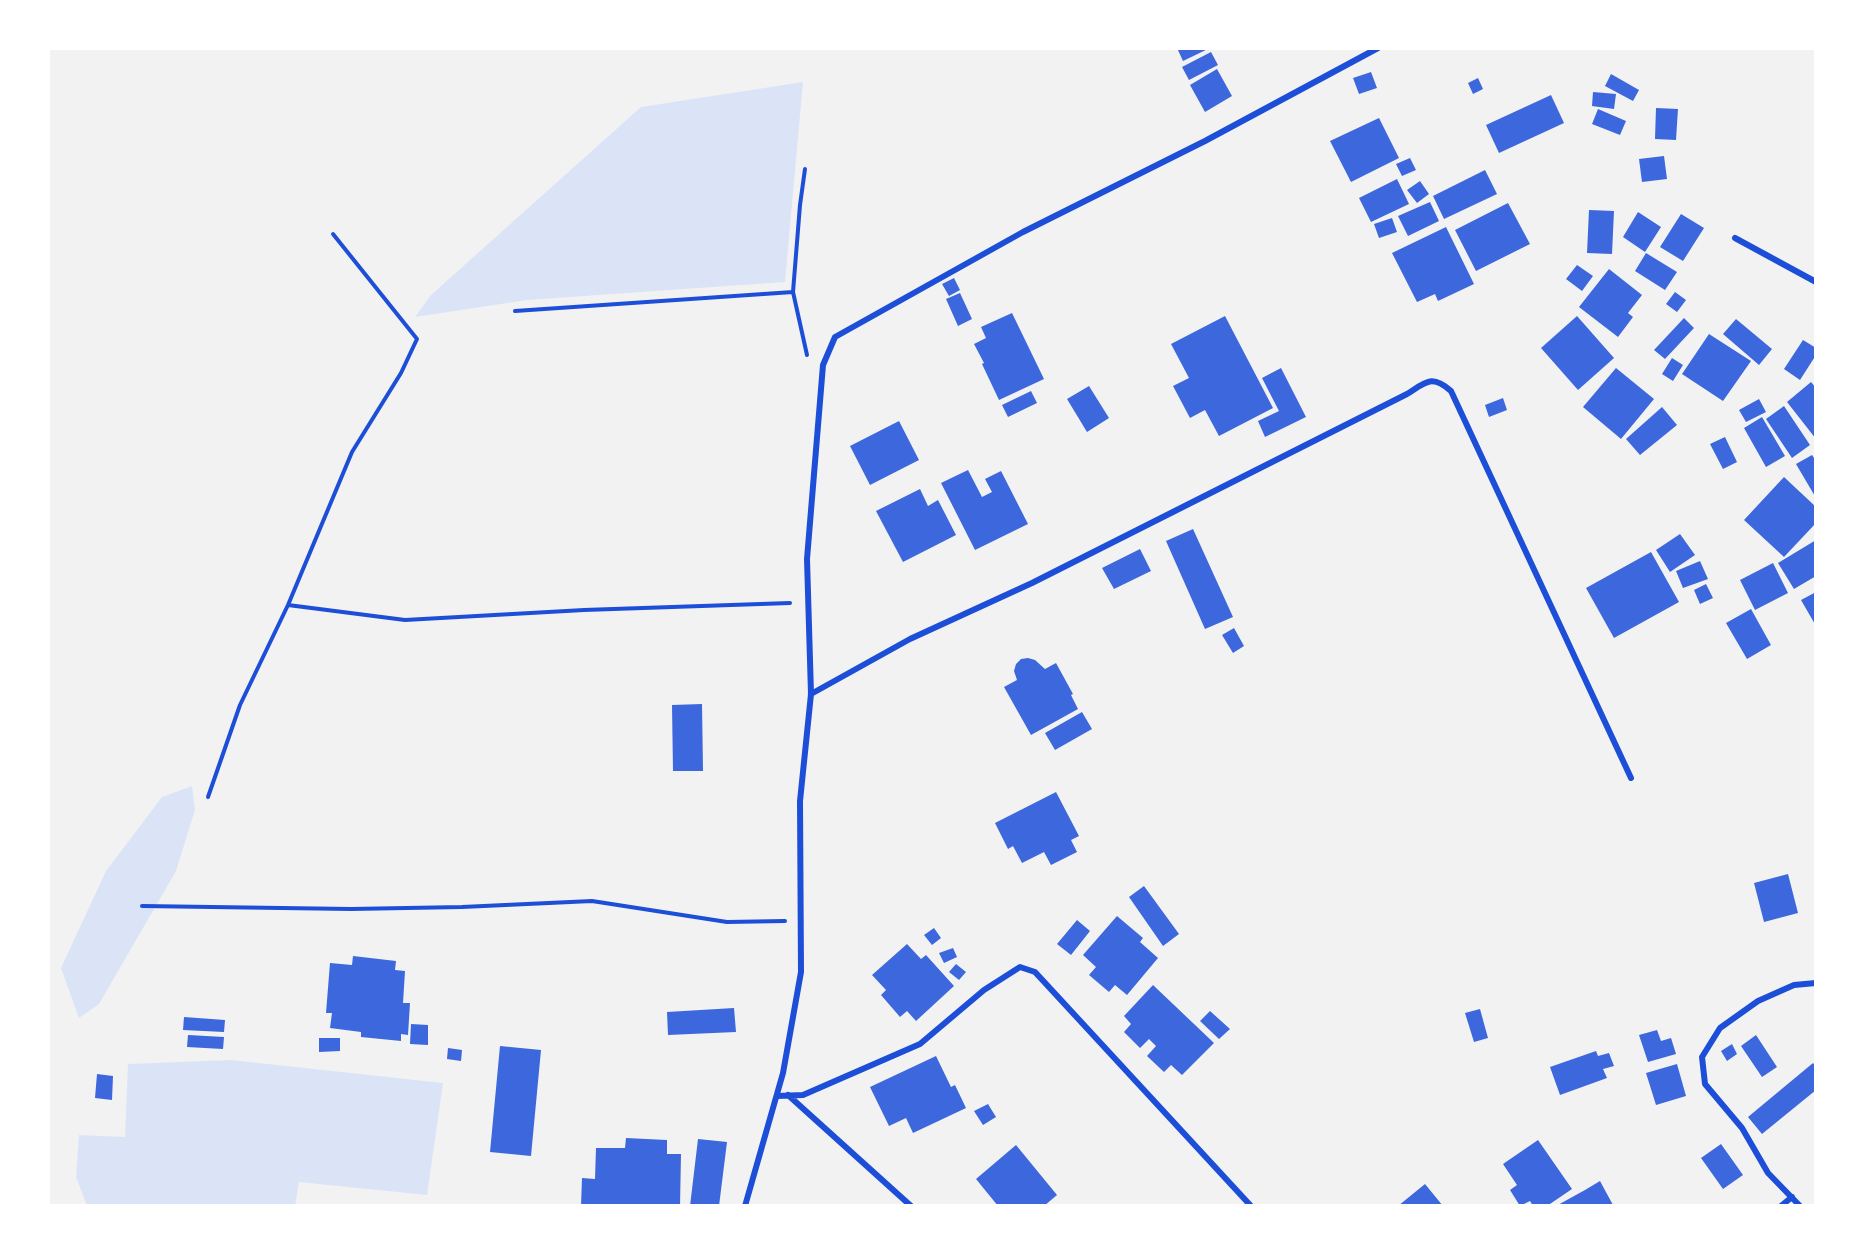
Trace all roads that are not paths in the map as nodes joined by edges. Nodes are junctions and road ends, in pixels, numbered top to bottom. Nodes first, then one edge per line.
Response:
1 (1378, 48) edge
2 (1735, 238) dead end
3 (1816, 282) edge
4 (811, 694) junction
5 (1631, 778) dead end
6 (1816, 983) edge
7 (788, 1095) junction
8 (777, 1096) junction
9 (1792, 1197) junction
10 (745, 1206) edge
11 (911, 1206) edge
12 (1251, 1206) edge
13 (1781, 1206) edge
14 (1800, 1206) edge

1 - 4 street
2 - 3 street
4 - 5 street
4 - 8 street
6 - 9 street
7 - 8 street
7 - 11 street
7 - 12 street
8 - 10 street
9 - 13 street
9 - 14 street

